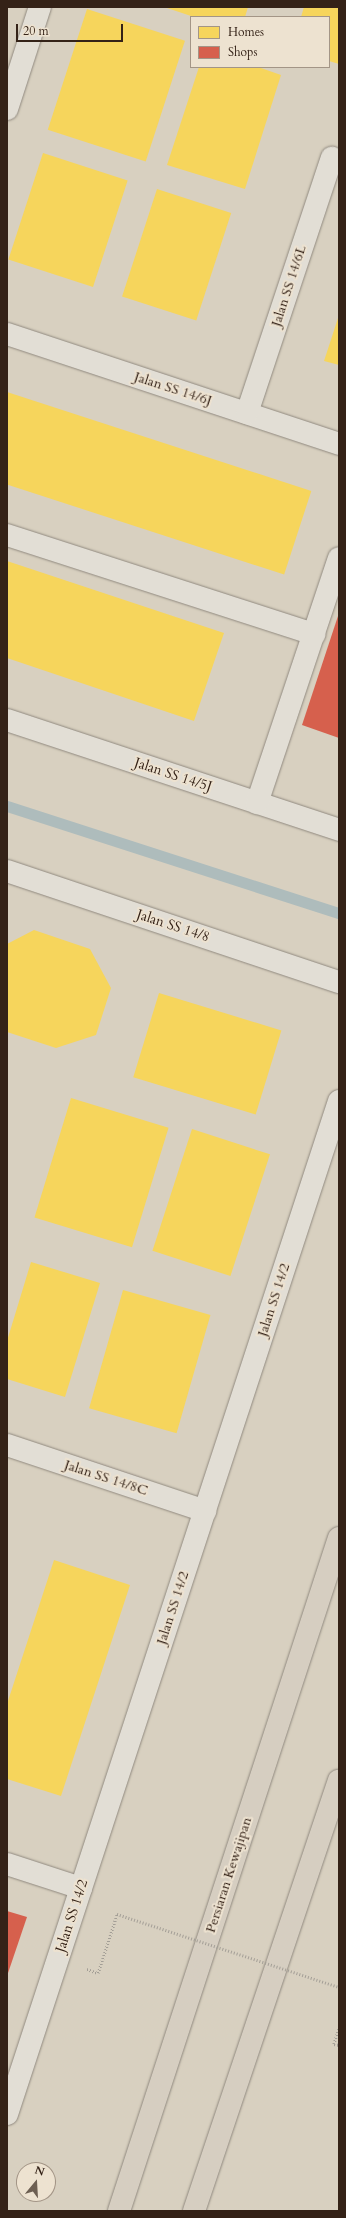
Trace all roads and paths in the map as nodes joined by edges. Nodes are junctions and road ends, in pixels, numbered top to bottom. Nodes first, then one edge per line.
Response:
1 (40, 7) edge
2 (7, 109) edge
3 (332, 158) dead end
4 (7, 334) edge
5 (247, 413) junction
6 (339, 444) edge
7 (7, 535) edge
8 (339, 558) edge
9 (314, 634) junction
10 (7, 720) edge
11 (257, 803) junction
12 (339, 830) edge
13 (7, 871) edge
14 (339, 982) edge
15 (339, 1101) edge
16 (7, 1445) edge
17 (205, 1511) junction
18 (339, 1538) edge
19 (339, 1781) edge
20 (7, 1864) edge
21 (81, 1888) junction
22 (58, 1960) junction
23 (339, 1987) edge
24 (339, 2029) edge
25 (339, 2045) edge
26 (7, 2114) edge
27 (119, 2211) edge
28 (194, 2211) edge

1 - 2 street
3 - 5 street, Jalan SS 14/6L
4 - 5 street, Jalan SS 14/6J
5 - 6 street, Jalan SS 14/6J
7 - 9 street
8 - 9 street
9 - 11 street
10 - 11 street, Jalan SS 14/5J
11 - 12 street, Jalan SS 14/5J
13 - 14 street, Jalan SS 14/8
15 - 17 street, Jalan SS 14/2
16 - 17 street, Jalan SS 14/8C
17 - 21 street, Jalan SS 14/2
18 - 27 main road, Persiaran Kewajipan
19 - 28 main road
20 - 21 street
21 - 22 street, Jalan SS 14/2
22 - 23 path, bridge
22 - 26 street, Jalan SS 14/2
24 - 25 path

